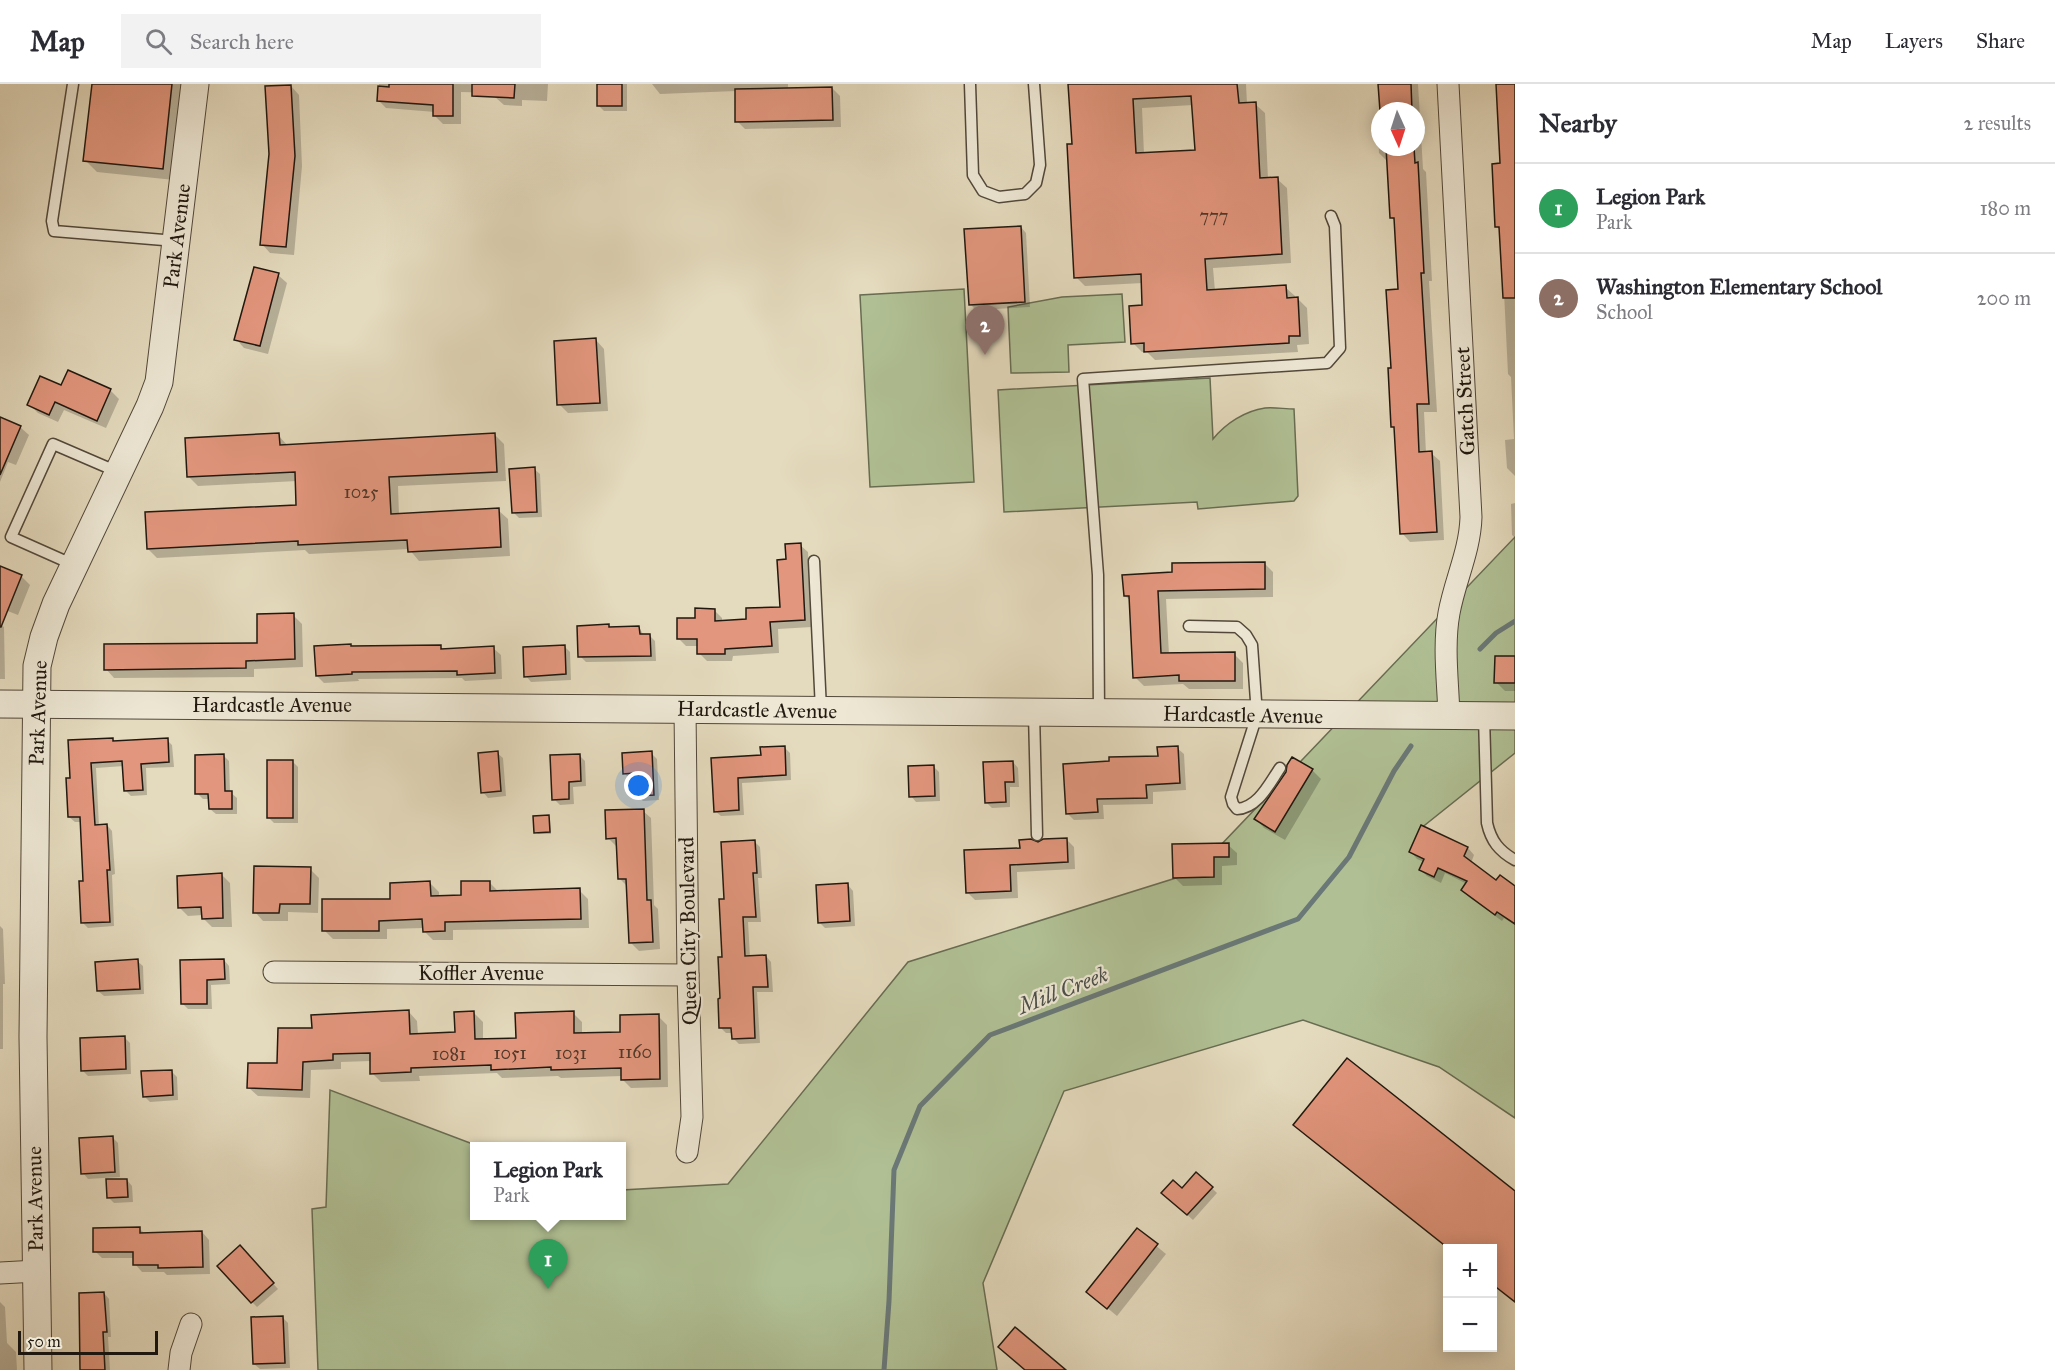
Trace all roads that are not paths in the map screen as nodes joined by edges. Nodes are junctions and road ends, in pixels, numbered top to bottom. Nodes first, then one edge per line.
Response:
1 (73, 84) edge
2 (195, 84) edge
3 (970, 84) edge
4 (1034, 84) edge
5 (1449, 84) edge
6 (1331, 216) dead end
7 (176, 241) junction
8 (119, 472) junction
9 (814, 561) dead end
10 (75, 565) junction
11 (1189, 626) dead end
12 (0, 704) edge
13 (36, 704) junction
14 (686, 709) junction
15 (821, 711) junction
16 (1034, 712) junction
17 (1099, 713) junction
18 (1257, 715) junction
19 (1449, 716) junction
20 (1484, 716) junction
21 (1515, 716) edge
22 (1280, 768) dead end
23 (1037, 835) dead end
24 (1515, 860) edge
25 (274, 972) dead end
26 (688, 975) junction
27 (687, 1152) dead end
28 (37, 1271) junction
29 (0, 1273) edge
30 (191, 1324) dead end
31 (38, 1370) edge
32 (179, 1370) edge

1 - 7 lane
2 - 7 street, Park Avenue
3 - 4 lane
5 - 19 street, Gatch Street
6 - 17 lane
7 - 8 street, Park Avenue
8 - 10 street, Park Avenue
8 - 10 lane
9 - 15 lane
10 - 13 street, Park Avenue
11 - 18 lane
12 - 13 street, Hardcastle Avenue
13 - 14 street, Hardcastle Avenue
13 - 28 street, Park Avenue
14 - 15 street, Hardcastle Avenue
14 - 26 street, Queen City Boulevard
15 - 16 street, Hardcastle Avenue
16 - 17 street, Hardcastle Avenue
16 - 23 lane
17 - 18 street, Hardcastle Avenue
18 - 19 street, Hardcastle Avenue
18 - 22 lane
19 - 20 street, Hardcastle Avenue
20 - 21 street, Hardcastle Avenue
20 - 24 lane
25 - 26 street, Koffler Avenue
26 - 27 street, Queen City Boulevard
28 - 29 street
28 - 31 street, Park Avenue
30 - 32 street

